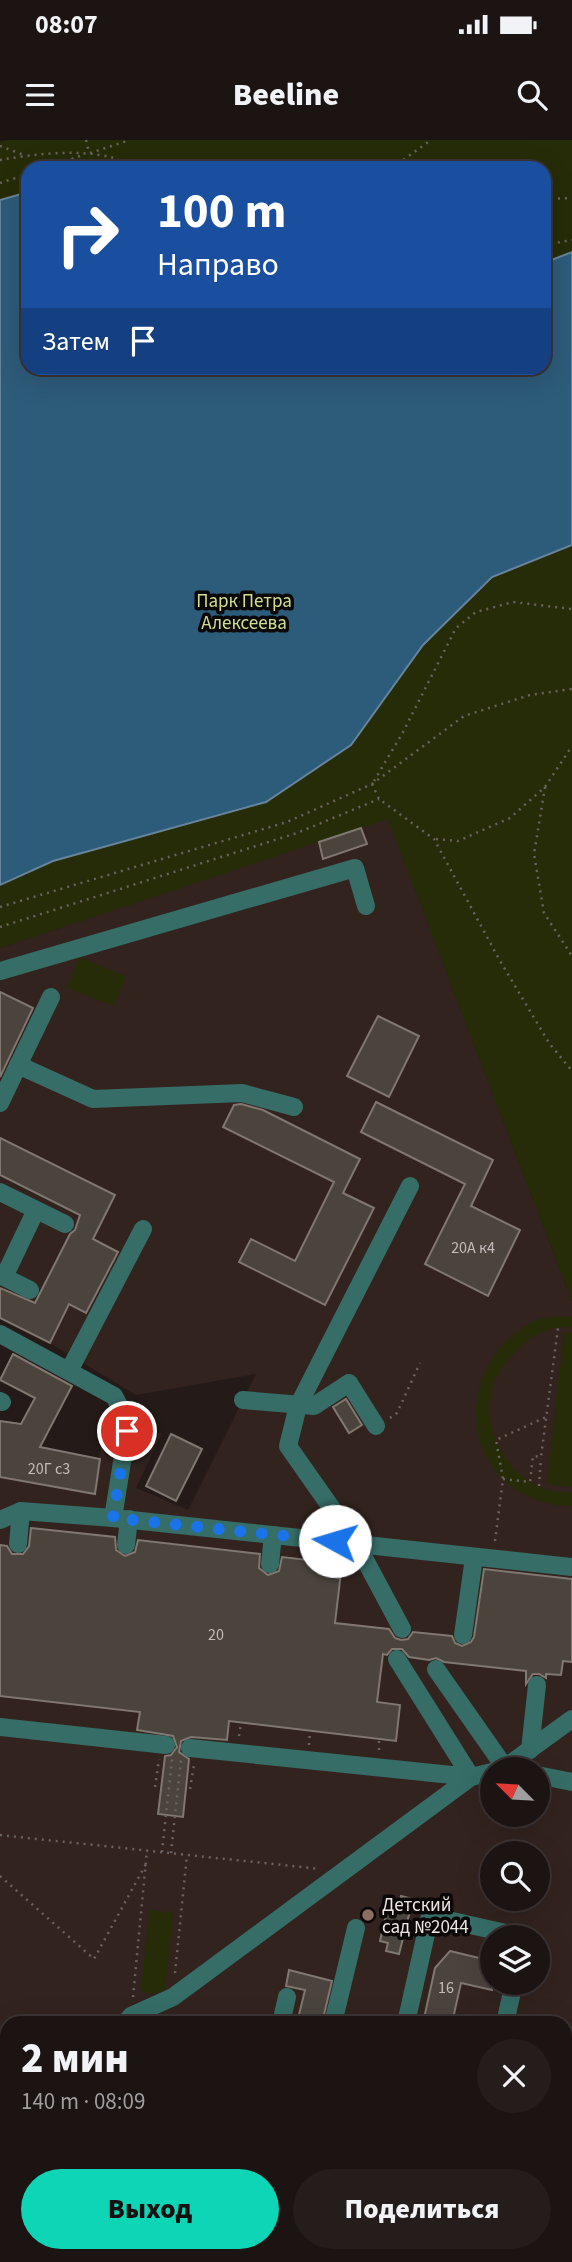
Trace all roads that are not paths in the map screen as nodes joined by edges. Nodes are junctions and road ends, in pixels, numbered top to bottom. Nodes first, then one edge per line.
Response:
1 (366, 906) dead end
2 (0, 971) edge
3 (51, 997) dead end
4 (18, 1065) junction
5 (0, 1103) edge
6 (294, 1107) dead end
7 (410, 1186) dead end
8 (0, 1192) edge
9 (36, 1210) junction
10 (65, 1224) dead end
11 (143, 1229) dead end
12 (2, 1276) edge
13 (30, 1290) dead end
14 (1, 1335) edge
15 (69, 1371) junction
16 (243, 1400) dead end
17 (298, 1406) junction
18 (376, 1426) road end
19 (21, 1511) junction
20 (121, 1519) junction
21 (0, 1520) edge
22 (272, 1535) junction
23 (18, 1544) dead end
24 (356, 1544) junction
25 (126, 1545) dead end
26 (474, 1558) junction
27 (270, 1564) dead end
28 (572, 1567) edge
29 (402, 1629) dead end
30 (463, 1635) dead end
31 (397, 1659) dead end
32 (436, 1669) dead end
33 (537, 1685) dead end
34 (572, 1719) edge
35 (0, 1727) edge
36 (530, 1751) junction
37 (497, 1757) edge
38 (522, 1757) edge
39 (480, 1775) edge
40 (471, 1777) junction
41 (550, 1778) edge
42 (572, 1782) edge
43 (480, 1927) edge
44 (356, 1928) dead end
45 (511, 1995) edge
46 (287, 1997) dead end
47 (136, 2016) edge
48 (283, 2016) edge
49 (335, 2016) edge
50 (408, 2016) edge
51 (507, 2016) edge

1 - 2 street
3 - 4 street
4 - 5 street
4 - 6 street
7 - 17 street
8 - 9 street
9 - 10 street
9 - 12 street
11 - 15 street
12 - 13 street
14 - 15 street
15 - 20 street
16 - 17 street
17 - 18 street
17 - 24 street
19 - 20 street
19 - 21 street
19 - 23 street
20 - 22 street
20 - 25 street
22 - 24 street
22 - 27 street
24 - 26 street
24 - 29 street
26 - 28 street
26 - 30 street
31 - 40 street
32 - 37 street
33 - 36 street
34 - 36 street
35 - 40 street
36 - 38 street
39 - 40 street
40 - 47 street
41 - 42 street
43 - 50 street
44 - 49 street
45 - 51 street
46 - 48 street

